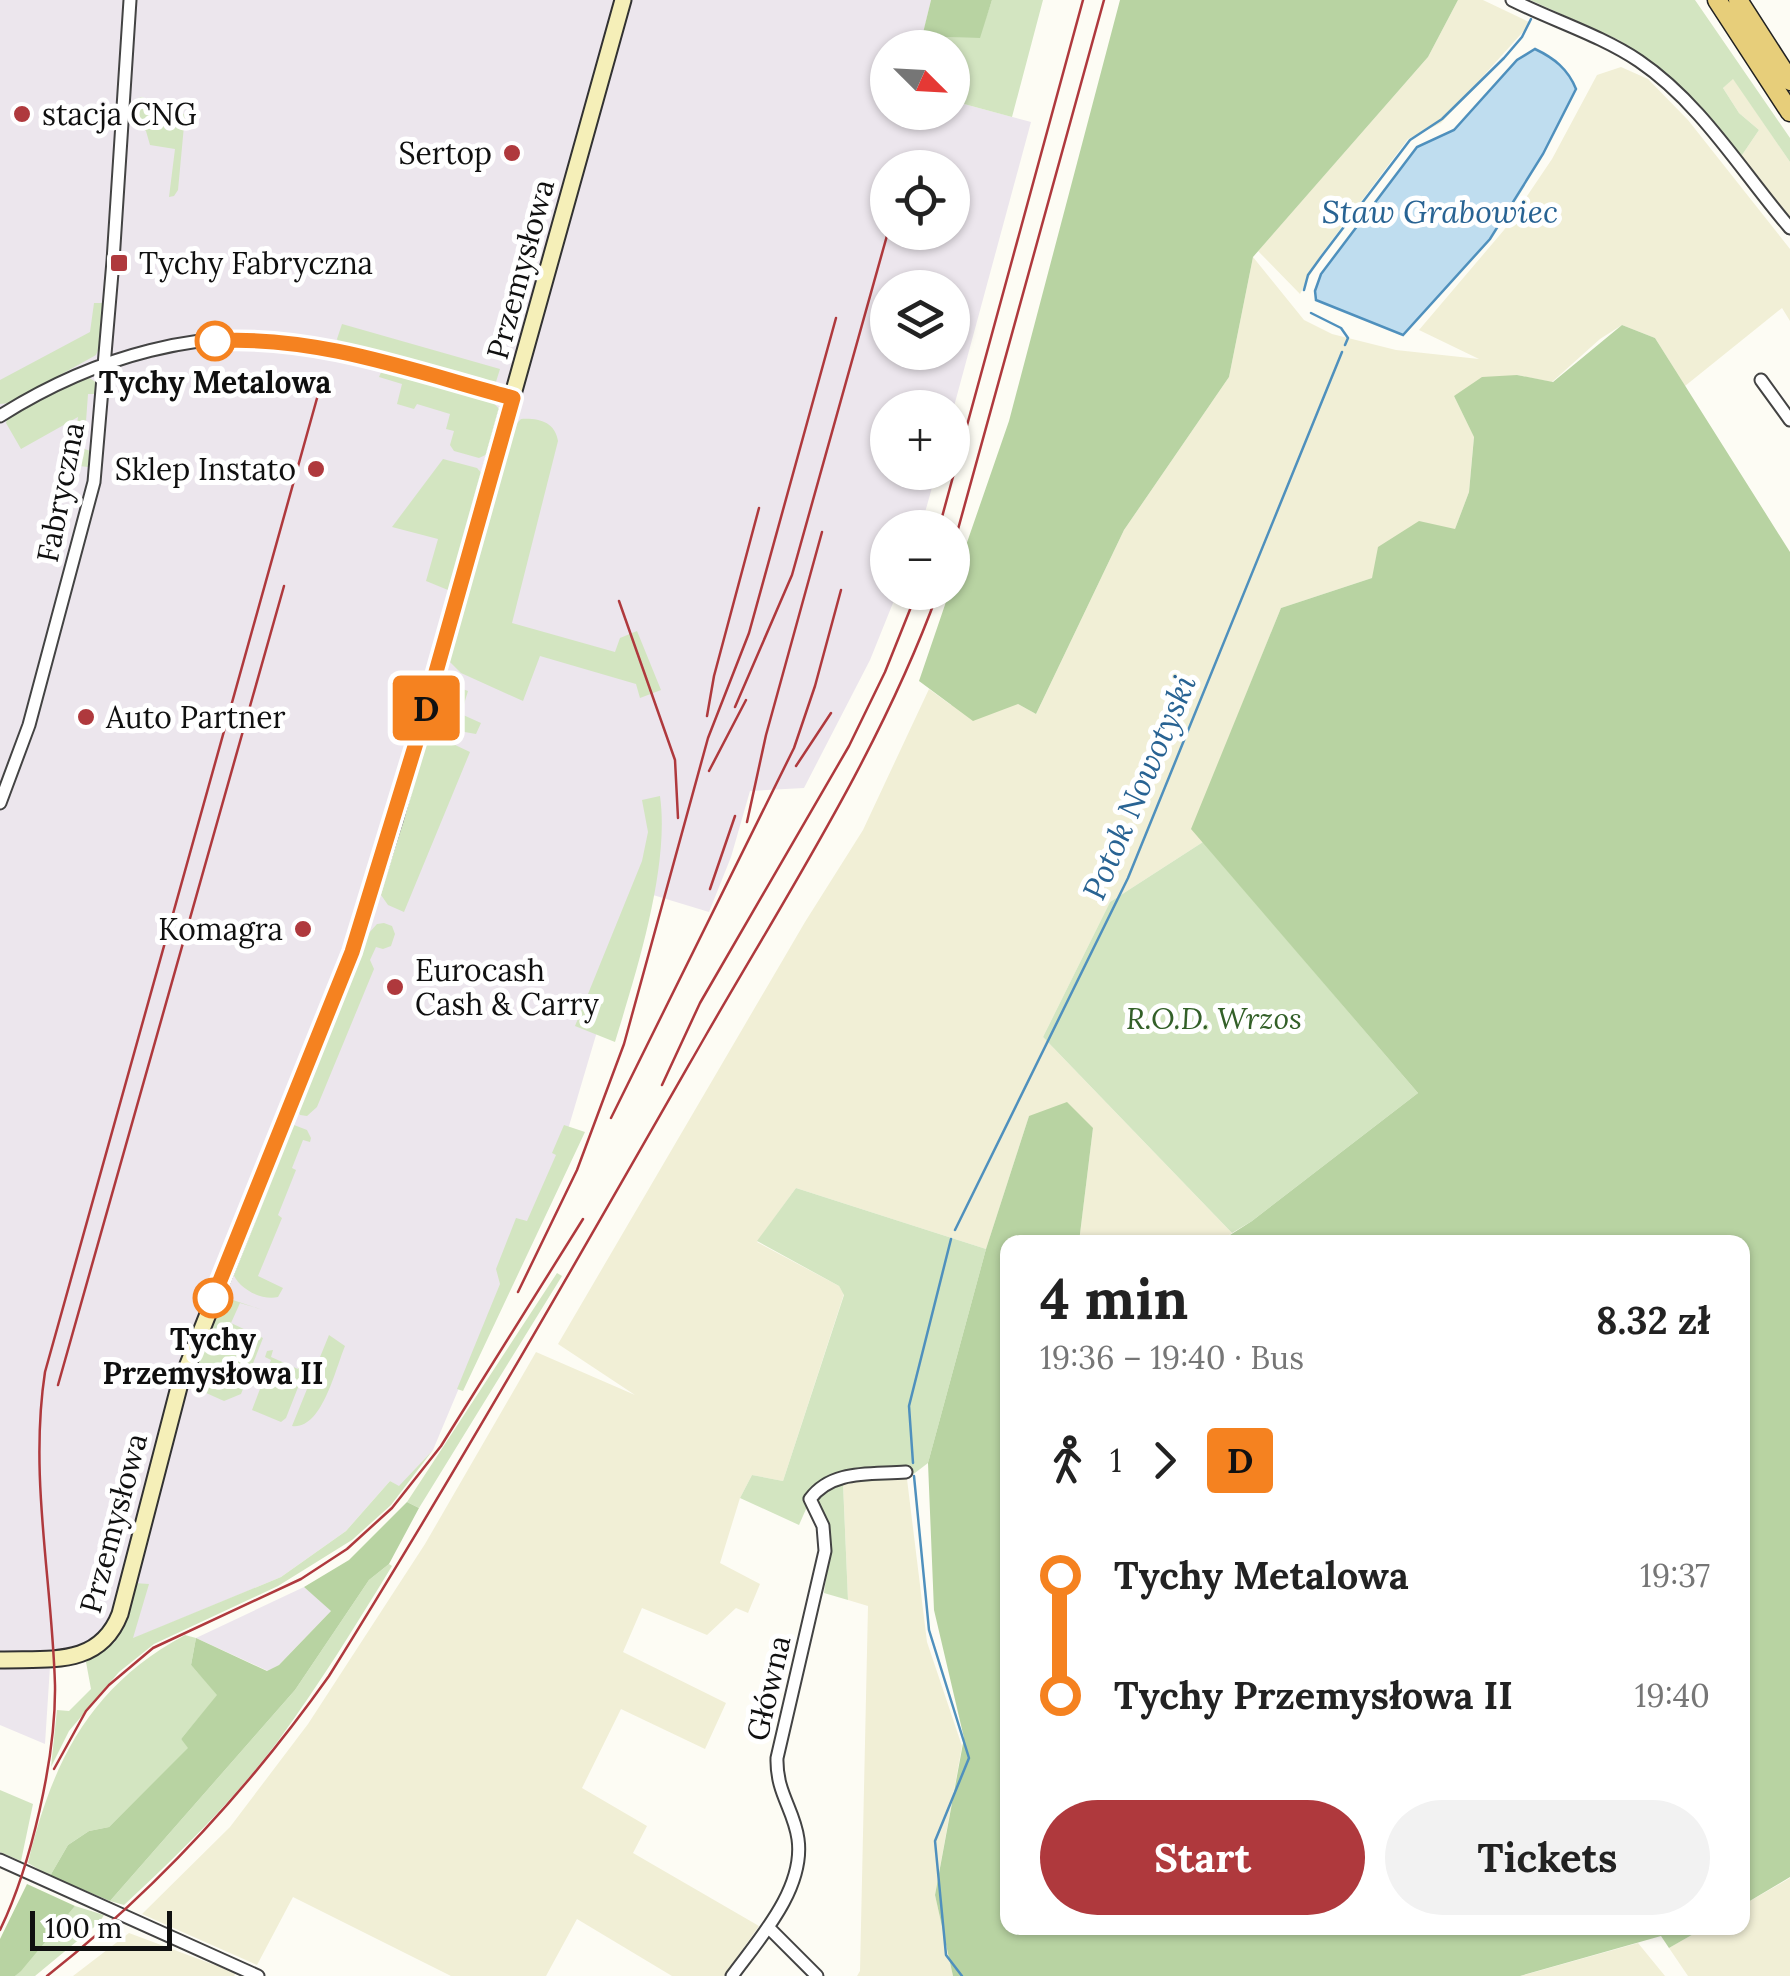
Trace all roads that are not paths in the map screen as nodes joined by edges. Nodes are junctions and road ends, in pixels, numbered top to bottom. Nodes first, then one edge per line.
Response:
1 (130, 0) edge
2 (623, 0) edge
3 (1512, 0) edge
4 (1703, 0) edge
5 (1717, 0) edge
6 (1738, 0) edge
7 (1750, 0) edge
8 (1766, 61) junction
9 (1790, 81) edge
10 (1790, 112) edge
11 (1790, 228) edge
12 (104, 362) junction
13 (1761, 380) dead end
14 (513, 398) junction
15 (0, 416) edge
16 (1790, 420) edge
17 (0, 804) edge
18 (906, 1472) dead end
19 (0, 1660) edge
20 (0, 1860) edge
21 (768, 1927) junction
22 (258, 1976) edge
23 (732, 1976) edge
24 (817, 1976) edge

1 - 12 street, Fabryczna
2 - 14 street, Przemysłowa
3 - 11 street
4 - 8 main road
5 - 8 main road
6 - 8 main road
7 - 8 main road
8 - 9 main road
8 - 10 main road
12 - 14 street
12 - 15 street
12 - 17 street, Fabryczna
13 - 16 street
14 - 19 street, Przemysłowa
18 - 21 street, Główna
20 - 22 street
21 - 23 street, Główna
21 - 24 street

